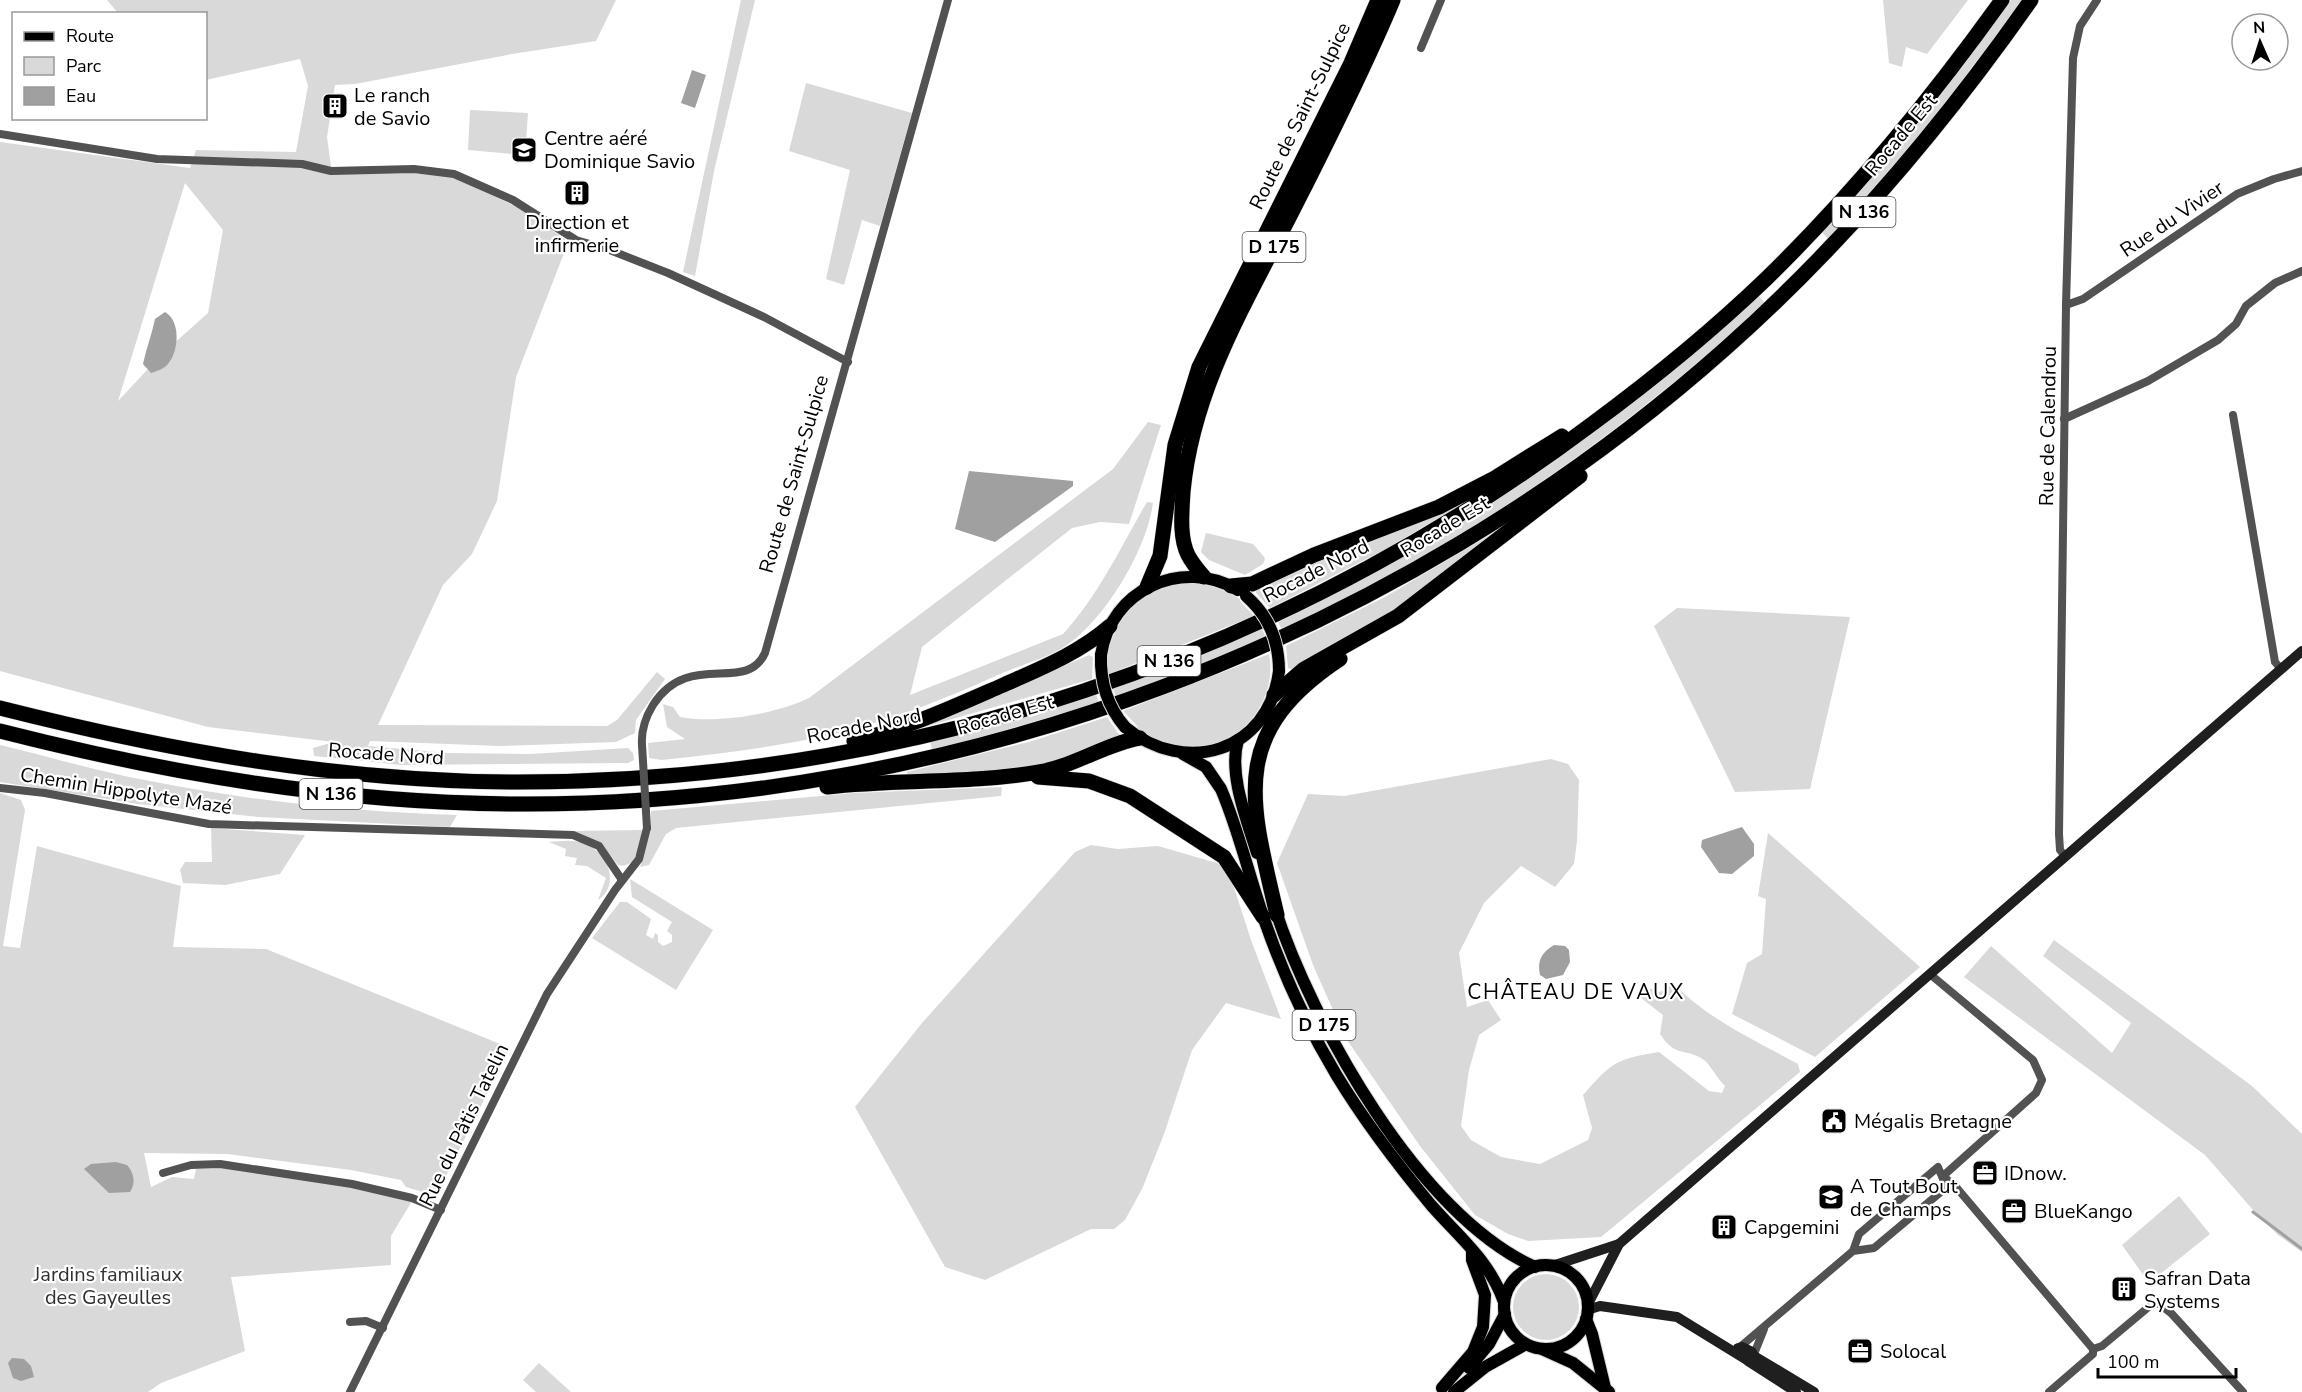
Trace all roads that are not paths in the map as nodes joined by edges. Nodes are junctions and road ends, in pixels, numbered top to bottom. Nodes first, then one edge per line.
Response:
1 (948, 0) edge
2 (1378, 0) edge
3 (1393, 0) edge
4 (1441, 0) edge
5 (2002, 0) edge
6 (2031, 0) edge
7 (2097, 0) edge
8 (1421, 48) dead end
9 (0, 134) edge
10 (2302, 171) edge
11 (2302, 271) edge
12 (2066, 305) junction
13 (848, 362) junction
14 (1654, 378) junction
15 (1668, 397) junction
16 (2233, 415) dead end
17 (2064, 419) junction
18 (1204, 577) junction
19 (1231, 586) junction
20 (1147, 587) junction
21 (1398, 616) junction
22 (1110, 626) junction
23 (2302, 651) edge
24 (2281, 669) junction
25 (1274, 695) junction
26 (0, 708) edge
27 (0, 731) edge
28 (1140, 738) junction
29 (1238, 740) junction
30 (1184, 754) junction
31 (1017, 776) junction
32 (621, 779) junction
33 (0, 788) edge
34 (669, 798) junction
35 (2065, 856) junction
36 (622, 880) junction
37 (1270, 916) junction
38 (1931, 975) junction
39 (163, 1173) dead end
40 (1943, 1176) junction
41 (441, 1210) junction
42 (1619, 1244) junction
43 (1472, 1250) junction
44 (1852, 1251) junction
45 (1552, 1266) junction
46 (1536, 1267) junction
47 (1505, 1308) junction
48 (1587, 1311) junction
49 (350, 1322) dead end
50 (383, 1328) junction
51 (1764, 1328) junction
52 (1526, 1344) junction
53 (1540, 1348) junction
54 (2093, 1349) junction
55 (1738, 1350) junction
56 (1752, 1357) junction
57 (1607, 1390) edge
58 (1445, 1391) edge
59 (350, 1392) edge
60 (1796, 1392) edge
61 (1814, 1392) edge
62 (2049, 1392) edge
63 (2243, 1392) edge

1 - 13 street, Route de Saint-Sulpice
2 - 20 highway, Route de Saint-Sulpice / D 175
3 - 18 highway, Route de Saint-Sulpice / D 175
4 - 8 street
5 - 14 highway, Rocade Est / N 136
6 - 15 highway, Rocade Est / N 136
7 - 12 street, Rue de Calendrou
9 - 13 street
10 - 12 street, Rue du Vivier
11 - 17 street
12 - 17 street, Rue de Calendrou
13 - 36 street, Route de Saint-Sulpice, bridge
14 - 19 highway
14 - 32 highway, Rocade Nord / N 136
15 - 21 highway
15 - 34 highway, Rocade Est / N 136
16 - 24 street
17 - 35 street, Rue de Calendrou
18 - 19 main road
18 - 20 main road
19 - 25 main road, bridge
20 - 22 main road
21 - 25 highway
21 - 37 highway
22 - 28 main road, bridge
22 - 32 highway
23 - 24 main road
24 - 35 main road
25 - 29 main road
26 - 32 highway, Rocade Nord / N 136
27 - 34 highway, N 136
28 - 30 main road
28 - 31 highway
29 - 30 main road
29 - 37 main road, D 175
30 - 37 main road, D 175
31 - 34 highway
31 - 37 highway
33 - 36 street, Chemin Hippolyte Mazé
35 - 38 main road
36 - 41 street, Rue du Pâtis Tatelin
37 - 43 main road, D 175
37 - 46 main road, D 175
38 - 40 street
38 - 42 main road
39 - 41 street
40 - 44 street
40 - 44 street
40 - 54 street
41 - 50 street, Rue du Pâtis Tatelin
42 - 45 main road
42 - 48 main road
43 - 47 main road, D 175
43 - 58 main road
44 - 51 street
45 - 46 main road
45 - 48 main road
46 - 47 main road
47 - 52 main road
47 - 58 main road
48 - 53 main road
48 - 55 main road
48 - 57 main road
49 - 50 street
50 - 59 street, Rue du Pâtis Tatelin
51 - 55 street
51 - 56 street
52 - 53 main road
52 - 58 main road
53 - 57 main road
54 - 62 street
54 - 63 street
55 - 56 main road
56 - 60 main road
56 - 61 main road

